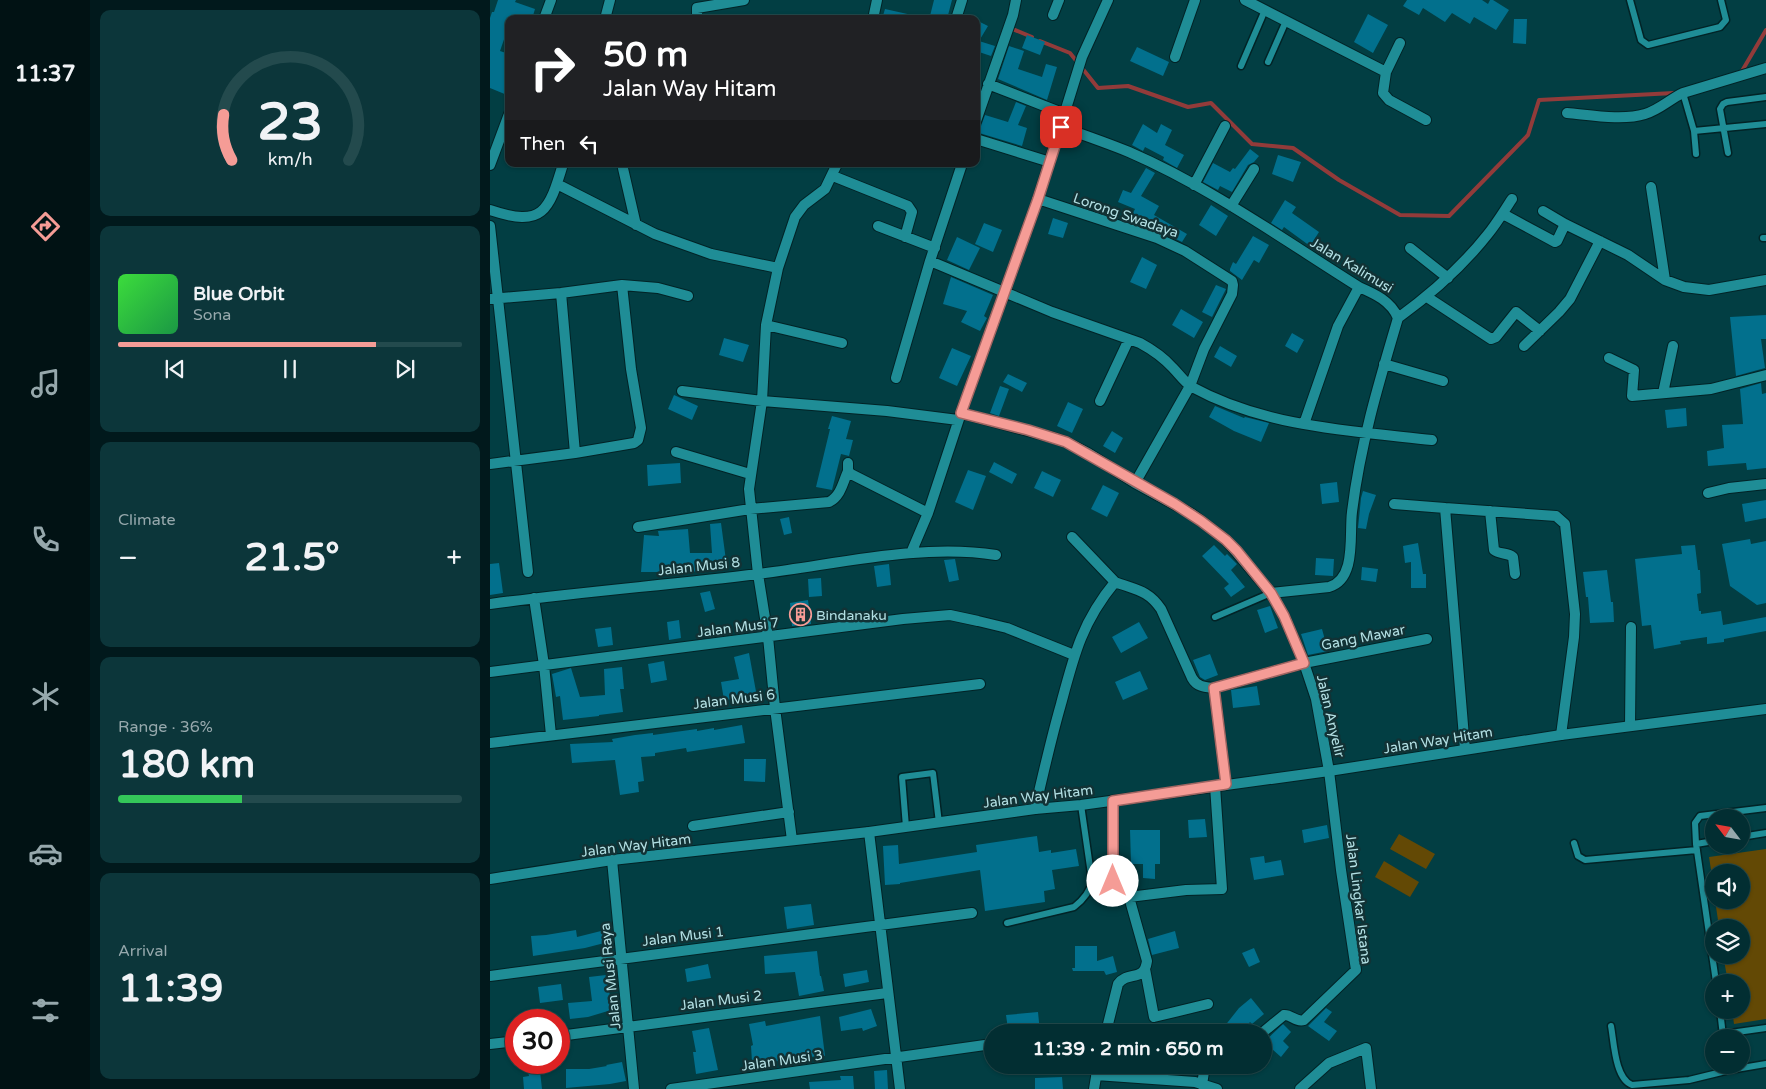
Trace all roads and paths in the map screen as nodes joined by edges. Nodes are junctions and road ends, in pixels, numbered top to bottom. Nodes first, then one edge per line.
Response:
1 (551, 0) edge
2 (610, 0) edge
3 (744, 0) edge
4 (877, 0) edge
5 (962, 0) edge
6 (1016, 0) edge
7 (1059, 0) edge
8 (1108, 0) edge
9 (1195, 0) edge
10 (1245, 0) edge
11 (1630, 0) edge
12 (1721, 0) edge
13 (1265, 10) junction
14 (545, 15) edge
15 (606, 15) edge
16 (697, 15) edge
17 (874, 15) edge
18 (957, 15) edge
19 (1053, 15) dead end
20 (1286, 21) junction
21 (1400, 43) dead end
22 (1175, 57) dead end
23 (1268, 62) dead end
24 (1241, 66) dead end
25 (1766, 68) edge
26 (1386, 72) junction
27 (988, 84) junction
28 (1683, 93) junction
29 (1766, 97) edge
30 (980, 109) edge
31 (1567, 113) dead end
32 (1065, 114) junction
33 (1426, 120) dead end
34 (1766, 124) edge
35 (505, 125) edge
36 (1225, 126) dead end
37 (1061, 127) junction
38 (1725, 129) junction
39 (1694, 131) junction
40 (980, 140) edge
41 (1728, 153) dead end
42 (1696, 154) dead end
43 (1050, 162) junction
44 (490, 165) edge
45 (563, 167) edge
46 (623, 167) edge
47 (836, 167) edge
48 (961, 167) edge
49 (1254, 169) dead end
50 (833, 176) junction
51 (557, 184) junction
52 (1194, 185) junction
53 (1651, 187) dead end
54 (1038, 199) junction
55 (1512, 200) dead end
56 (1231, 206) junction
57 (490, 210) edge
58 (1543, 212) dead end
59 (1503, 214) junction
60 (1565, 224) junction
61 (636, 225) junction
62 (490, 226) edge
63 (878, 226) dead end
64 (905, 236) junction
65 (1600, 241) junction
66 (935, 248) junction
67 (1410, 248) dead end
68 (930, 261) junction
69 (778, 268) junction
70 (1448, 278) junction
71 (1665, 280) junction
72 (1766, 280) edge
73 (622, 285) junction
74 (1359, 287) junction
75 (1005, 292) junction
76 (561, 293) junction
77 (688, 296) dead end
78 (1427, 297) junction
79 (494, 298) edge
80 (1398, 318) junction
81 (766, 325) junction
82 (1540, 331) junction
83 (1129, 339) junction
84 (842, 343) dead end
85 (1524, 346) dead end
86 (1673, 346) dead end
87 (1609, 358) dead end
88 (1384, 364) junction
89 (1766, 375) edge
90 (896, 378) dead end
91 (1443, 381) dead end
92 (1190, 386) junction
93 (682, 391) dead end
94 (1664, 393) junction
95 (762, 401) junction
96 (1100, 402) dead end
97 (960, 416) junction
98 (1304, 424) junction
99 (1366, 432) junction
100 (1432, 440) dead end
101 (676, 452) dead end
102 (575, 453) junction
103 (515, 461) junction
104 (490, 464) edge
105 (750, 474) junction
106 (1135, 483) junction
107 (1766, 484) edge
108 (1708, 493) dead end
109 (1394, 504) dead end
110 (1445, 508) junction
111 (750, 510) junction
112 (1490, 511) junction
113 (928, 513) junction
114 (638, 527) dead end
115 (1072, 537) dead end
116 (911, 553) junction
117 (996, 555) dead end
118 (528, 572) dead end
119 (758, 574) junction
120 (1515, 574) dead end
121 (1115, 582) junction
122 (1271, 593) junction
123 (534, 598) junction
124 (490, 604) edge
125 (1216, 617) dead end
126 (1631, 627) dead end
127 (768, 637) junction
128 (1427, 639) dead end
129 (1074, 655) junction
130 (1304, 663) junction
131 (544, 665) junction
132 (490, 672) edge
133 (980, 684) dead end
134 (1214, 688) junction
135 (774, 708) junction
136 (1766, 709) edge
137 (1630, 726) junction
138 (552, 735) junction
139 (1561, 735) junction
140 (490, 743) edge
141 (1465, 749) junction
142 (1329, 770) junction
143 (1221, 785) junction
144 (1113, 801) junction
145 (1081, 805) junction
146 (1766, 808) edge
147 (1035, 809) junction
148 (789, 812) junction
149 (939, 823) junction
150 (693, 826) dead end
151 (906, 827) junction
152 (869, 832) junction
153 (1766, 833) edge
154 (1750, 836) edge
155 (792, 840) junction
156 (1574, 843) dead end
157 (1705, 844) edge
158 (1696, 847) junction
159 (612, 860) junction
160 (490, 879) edge
161 (1129, 897) junction
162 (972, 913) dead end
163 (1006, 923) dead end
164 (880, 924) junction
165 (622, 958) junction
166 (1145, 969) junction
167 (1715, 974) edge
168 (490, 976) edge
169 (888, 993) junction
170 (1208, 1004) dead end
171 (1108, 1024) edge
172 (1272, 1025) edge
173 (629, 1026) junction
174 (1611, 1026) dead end
175 (1766, 1028) edge
176 (1750, 1031) edge
177 (570, 1034) edge
178 (505, 1042) edge
179 (490, 1044) edge
180 (984, 1045) edge
181 (896, 1058) junction
182 (1766, 1064) edge
183 (1750, 1066) edge
184 (1096, 1074) edge
185 (1130, 1074) edge
186 (1208, 1074) edge
187 (1709, 1074) edge
188 (1210, 1087) edge
189 (634, 1089) edge
190 (671, 1089) edge
191 (900, 1089) edge
192 (1094, 1089) edge
193 (1300, 1089) edge
194 (1371, 1089) edge

1 - 14 street
2 - 15 street
3 - 16 street
4 - 17 street
5 - 18 street
6 - 27 street
7 - 19 street
8 - 32 street
9 - 22 street
10 - 13 street
11 - 12 lane
13 - 20 street
13 - 24 lane
20 - 23 lane
20 - 26 street
21 - 26 street
25 - 28 street
26 - 33 street
27 - 30 street
27 - 32 street
28 - 31 street
28 - 39 lane
29 - 38 lane
32 - 37 street
34 - 38 lane
35 - 44 street
36 - 52 street
37 - 43 street
37 - 52 street, Jalan Kalimusi
38 - 39 lane
38 - 41 lane
39 - 42 lane
40 - 43 street
43 - 54 street
45 - 51 street
46 - 61 street
47 - 50 street
48 - 66 street
49 - 56 street
50 - 64 street
50 - 69 street
51 - 57 street
51 - 61 street
52 - 56 street, Jalan Kalimusi
53 - 71 street
54 - 75 street
54 - 92 street, Lorong Swadaya
55 - 59 street
56 - 74 street, Jalan Kalimusi
58 - 60 street
59 - 60 street
59 - 70 street
60 - 65 street
61 - 69 street
62 - 79 street
63 - 64 street
64 - 66 street
65 - 71 street
65 - 82 street
66 - 68 street
67 - 70 street
68 - 75 street
68 - 90 street
69 - 81 street
70 - 78 street
71 - 72 street
73 - 76 street
73 - 77 street
73 - 102 street
74 - 80 street, Jalan Kalimusi
74 - 98 street
75 - 83 street
75 - 97 street
76 - 79 street
76 - 102 street
78 - 80 street
78 - 82 street
79 - 103 street
80 - 88 street
81 - 84 street
81 - 95 street
82 - 85 street
83 - 92 street
83 - 96 street
86 - 94 street
87 - 94 street
88 - 91 street
88 - 99 street
89 - 94 street
92 - 98 street
92 - 106 street
93 - 95 street, Jalan Anyelir
95 - 97 street, Jalan Anyelir
95 - 105 street
97 - 106 street, Jalan Anyelir
97 - 113 street
98 - 99 street
99 - 100 street
99 - 122 street
101 - 105 street
102 - 103 street
103 - 104 street
103 - 118 street
105 - 111 street
106 - 122 street, Jalan Anyelir
107 - 108 street
109 - 110 street
110 - 112 street
110 - 141 street
111 - 113 street
111 - 114 street
111 - 119 street
112 - 120 street
112 - 139 street
113 - 116 street
115 - 121 street
116 - 117 street, Jalan Musi 8
116 - 119 street, Jalan Musi 8
119 - 123 street, Jalan Musi 8
119 - 127 street
121 - 129 street
121 - 134 street
122 - 125 lane
122 - 130 street, Jalan Anyelir
123 - 124 street, Jalan Musi 8
123 - 131 street
126 - 137 street
127 - 129 street, Jalan Musi 7
127 - 131 street, Jalan Musi 7
127 - 135 street
128 - 130 street, Gang Mawar
129 - 147 street
130 - 134 street, Gang Mawar
130 - 142 street, Jalan Anyelir
131 - 132 street, Jalan Musi 7
131 - 138 street
133 - 135 street, Jalan Musi 6
134 - 143 street
135 - 138 street, Jalan Musi 6
135 - 148 street
136 - 137 street, Jalan Way Hitam
137 - 139 street, Jalan Way Hitam
138 - 140 street, Jalan Musi 6
139 - 141 street, Jalan Way Hitam
141 - 142 street, Jalan Way Hitam
142 - 143 street, Jalan Way Hitam
142 - 172 street, Jalan Lingkar Istana
143 - 144 street, Jalan Way Hitam
143 - 161 street
144 - 145 street, Jalan Way Hitam
144 - 161 street
145 - 147 street, Jalan Way Hitam
145 - 163 lane
146 - 158 lane
147 - 149 street, Jalan Way Hitam
148 - 150 street
148 - 155 street
149 - 151 street, Jalan Way Hitam
149 - 151 lane
151 - 152 street, Jalan Way Hitam
152 - 155 street, Jalan Way Hitam
152 - 164 street
153 - 154 lane
155 - 159 street, Jalan Way Hitam
156 - 158 lane
157 - 158 lane
158 - 167 lane
159 - 160 street, Jalan Way Hitam
159 - 165 street, Jalan Musi Raya
161 - 166 street
162 - 164 street, Jalan Musi 1
164 - 165 street, Jalan Musi 1
164 - 169 street
165 - 168 street, Jalan Musi 1
165 - 173 street, Jalan Musi Raya
166 - 170 street
166 - 171 street
169 - 173 street, Jalan Musi 2
169 - 181 street
173 - 177 street, Jalan Musi 2
173 - 189 street, Jalan Musi Raya
174 - 187 lane
175 - 176 lane
178 - 179 street
180 - 181 street, Jalan Musi 3
181 - 190 street, Jalan Musi 3
181 - 191 street
182 - 183 lane
184 - 192 street
185 - 188 street
186 - 188 street
193 - 194 street

